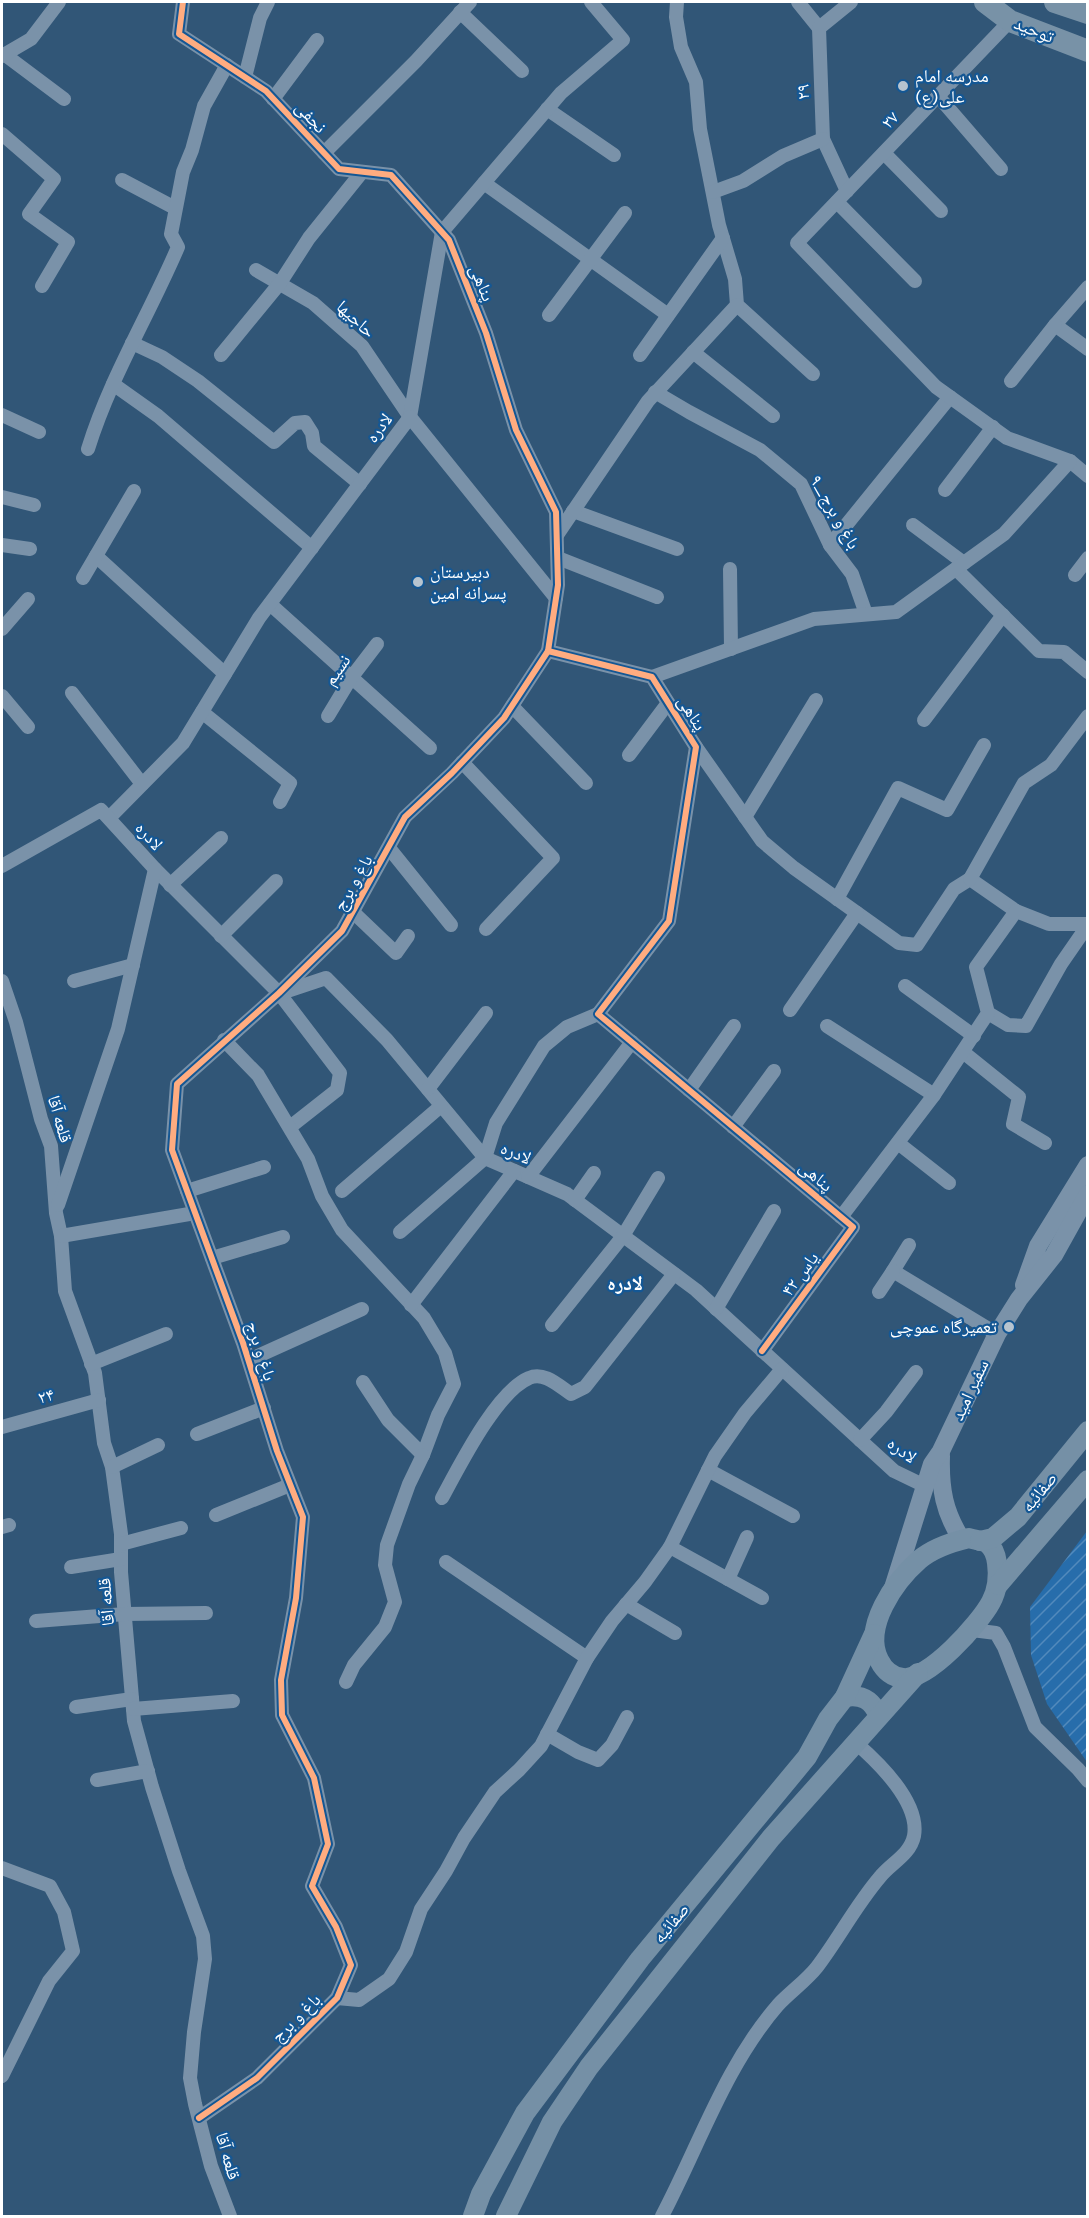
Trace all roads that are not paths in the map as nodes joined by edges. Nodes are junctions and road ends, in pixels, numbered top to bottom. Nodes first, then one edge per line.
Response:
1 (59, 2) edge
2 (183, 2) edge
3 (268, 2) edge
4 (591, 2) edge
5 (677, 2) edge
6 (798, 2) edge
7 (850, 2) edge
8 (985, 2) edge
9 (1055, 2) edge
10 (465, 7) edge
11 (1088, 13) edge
12 (1010, 21) junction
13 (819, 28) junction
14 (317, 40) dead end
15 (1087, 54) edge
16 (3, 55) edge
17 (227, 65) junction
18 (522, 71) dead end
19 (245, 77) junction
20 (938, 96) junction
21 (63, 99) dead end
22 (273, 99) junction
23 (548, 109) junction
24 (2, 134) edge
25 (823, 139) junction
26 (324, 153) junction
27 (884, 153) junction
28 (615, 155) dead end
29 (1000, 169) dead end
30 (362, 172) junction
31 (122, 180) dead end
32 (484, 183) junction
33 (847, 191) junction
34 (713, 192) junction
35 (837, 202) junction
36 (175, 208) junction
37 (941, 212) dead end
38 (625, 213) dead end
39 (442, 232) junction
40 (723, 238) junction
41 (590, 260) junction
42 (256, 270) dead end
43 (915, 281) dead end
44 (280, 283) junction
45 (42, 286) dead end
46 (1088, 288) edge
47 (737, 305) junction
48 (549, 315) dead end
49 (668, 315) junction
50 (1055, 325) junction
51 (132, 343) junction
52 (1088, 349) edge
53 (693, 352) junction
54 (221, 355) dead end
55 (640, 355) dead end
56 (813, 374) dead end
57 (1011, 381) dead end
58 (113, 384) junction
59 (655, 392) junction
60 (950, 397) junction
61 (2, 415) edge
62 (773, 416) dead end
63 (410, 417) junction
64 (993, 427) junction
65 (39, 432) dead end
66 (88, 449) dead end
67 (1070, 461) junction
68 (1088, 476) edge
69 (360, 484) junction
70 (945, 490) dead end
71 (134, 491) dead end
72 (2, 497) edge
73 (34, 505) dead end
74 (573, 511) junction
75 (913, 525) dead end
76 (556, 535) junction
77 (2, 545) edge
78 (830, 545) junction
79 (312, 548) junction
80 (30, 549) dead end
81 (677, 549) dead end
82 (96, 556) junction
83 (558, 558) junction
84 (1088, 558) edge
85 (960, 566) junction
86 (730, 569) dead end
87 (1075, 575) dead end
88 (83, 578) dead end
89 (657, 597) dead end
90 (28, 598) dead end
91 (556, 598) junction
92 (270, 604) junction
93 (866, 614) junction
94 (1003, 615) junction
95 (2, 629) edge
96 (377, 644) dead end
97 (731, 649) junction
98 (548, 651) junction
99 (1088, 672) edge
100 (225, 675) junction
101 (652, 677) junction
102 (351, 678) junction
103 (72, 693) dead end
104 (2, 696) edge
105 (816, 700) dead end
106 (668, 703) junction
107 (512, 706) junction
108 (202, 712) junction
109 (327, 716) dead end
110 (1088, 716) edge
111 (924, 720) dead end
112 (28, 727) dead end
113 (984, 745) dead end
114 (696, 747) junction
115 (430, 748) dead end
116 (629, 755) dead end
117 (462, 762) junction
118 (586, 783) dead end
119 (142, 784) junction
120 (280, 802) dead end
121 (746, 817) junction
122 (109, 818) junction
123 (221, 838) dead end
124 (389, 848) junction
125 (2, 866) edge
126 (154, 869) junction
127 (970, 879) junction
128 (276, 881) dead end
129 (170, 885) junction
130 (837, 899) junction
131 (1016, 910) junction
132 (353, 912) junction
133 (857, 913) junction
134 (1088, 924) edge
135 (451, 926) dead end
136 (486, 929) dead end
137 (221, 936) junction
138 (408, 936) dead end
139 (133, 965) junction
140 (2, 981) edge
141 (74, 981) dead end
142 (905, 986) dead end
143 (279, 993) junction
144 (790, 1010) dead end
145 (486, 1013) dead end
146 (988, 1013) junction
147 (598, 1014) junction
148 (734, 1026) dead end
149 (827, 1026) dead end
150 (974, 1036) junction
151 (224, 1040) junction
152 (632, 1042) junction
153 (963, 1052) junction
154 (774, 1071) dead end
155 (428, 1089) junction
156 (689, 1090) junction
157 (934, 1095) junction
158 (441, 1106) junction
159 (290, 1127) junction
160 (733, 1127) junction
161 (898, 1143) junction
162 (1045, 1143) dead end
163 (485, 1158) junction
164 (1088, 1165) edge
165 (264, 1167) dead end
166 (514, 1171) junction
167 (594, 1173) dead end
168 (528, 1177) junction
169 (658, 1178) dead end
170 (949, 1183) dead end
171 (187, 1191) junction
172 (342, 1191) dead end
173 (1088, 1194) edge
174 (575, 1200) junction
175 (774, 1211) dead end
176 (56, 1213) junction
177 (195, 1213) junction
178 (841, 1216) junction
179 (400, 1232) dead end
180 (61, 1236) junction
181 (623, 1236) junction
182 (283, 1237) dead end
183 (909, 1245) dead end
184 (212, 1258) junction
185 (893, 1271) junction
186 (674, 1274) junction
187 (879, 1292) dead end
188 (1019, 1299) junction
189 (411, 1305) junction
190 (362, 1309) dead end
191 (716, 1309) junction
192 (552, 1325) dead end
193 (166, 1334) dead end
194 (997, 1334) junction
195 (762, 1351) junction
196 (249, 1360) junction
197 (91, 1364) junction
198 (782, 1369) junction
199 (916, 1372) dead end
200 (363, 1382) dead end
201 (99, 1400) junction
202 (264, 1408) junction
203 (2, 1427) edge
204 (1088, 1431) edge
205 (196, 1434) dead end
206 (860, 1440) junction
207 (158, 1445) dead end
208 (941, 1451) junction
209 (423, 1455) junction
210 (112, 1467) junction
211 (708, 1470) junction
212 (1088, 1480) edge
213 (290, 1485) junction
214 (925, 1486) junction
215 (442, 1498) dead end
216 (216, 1515) dead end
217 (794, 1516) dead end
218 (181, 1528) dead end
219 (747, 1537) dead end
220 (971, 1540) junction
221 (121, 1544) junction
222 (670, 1547) junction
223 (121, 1559) junction
224 (446, 1562) dead end
225 (71, 1567) dead end
226 (728, 1579) junction
227 (998, 1585) junction
228 (892, 1591) junction
229 (762, 1598) dead end
230 (626, 1604) junction
231 (206, 1613) dead end
232 (125, 1614) junction
233 (36, 1621) dead end
234 (972, 1630) junction
235 (675, 1633) dead end
236 (874, 1634) junction
237 (587, 1658) junction
238 (918, 1674) junction
239 (346, 1682) dead end
240 (844, 1697) junction
241 (233, 1701) dead end
242 (133, 1704) junction
243 (76, 1707) dead end
244 (879, 1716) junction
245 (627, 1717) dead end
246 (547, 1734) junction
247 (856, 1743) junction
248 (148, 1771) junction
249 (97, 1780) dead end
250 (1088, 1781) edge
251 (2, 1868) edge
252 (640, 1959) junction
253 (661, 1975) junction
254 (337, 1998) junction
255 (2, 2076) edge
256 (199, 2118) junction
257 (231, 2217) edge
258 (473, 2217) edge
259 (506, 2217) edge
260 (662, 2217) edge

1 - 16 street
2 - 17 street, نجفی
3 - 19 street
4 - 23 street
5 - 34 street
6 - 13 street
7 - 13 street
8 - 12 main road, توحید
9 - 11 main road, توحید
10 - 18 street
10 - 26 street
12 - 15 main road, توحید
12 - 20 street, ۲۷
13 - 25 street, ۲۹
14 - 22 street
16 - 21 street
17 - 19 street, نجفی
17 - 36 street
19 - 22 street, نجفی
20 - 27 street, ۲۷
20 - 29 street
22 - 26 street, نجفی
23 - 28 street
23 - 32 street
24 - 45 street
25 - 33 street, ۲۹
25 - 34 street
26 - 30 street, نجفی
27 - 33 street, ۲۷
27 - 37 street
30 - 39 street, نجفی
30 - 44 street
31 - 36 street
32 - 39 street
32 - 41 street
33 - 35 street, ۲۷
34 - 40 street
35 - 43 street
35 - 60 street, ۲۷
36 - 51 street
38 - 41 street
39 - 63 street
39 - 76 street, پناهی
40 - 47 street
40 - 49 street
41 - 48 street
41 - 49 street
42 - 44 street, حاجیها
44 - 54 street
44 - 63 street, حاجیها
46 - 50 street
47 - 53 street
47 - 56 street
49 - 55 street
50 - 52 street
50 - 57 street
51 - 58 street
51 - 69 street
53 - 59 street
53 - 62 street
58 - 66 street
58 - 79 street
59 - 74 street
59 - 78 street, ۹_باغ و برج
60 - 64 street
60 - 78 street
61 - 65 street
63 - 69 street, لادره
63 - 91 street, لادره
64 - 67 street
64 - 70 street
67 - 68 street
67 - 85 street
69 - 79 street, لادره
71 - 82 street
72 - 73 street
74 - 76 street
74 - 81 street
75 - 85 street
76 - 83 street, پناهی
77 - 80 street
78 - 93 street, ۹_باغ و برج
79 - 92 street, لادره
82 - 88 street
82 - 100 street
83 - 89 street
83 - 91 street, پناهی
84 - 87 street
85 - 93 street
85 - 94 street
86 - 97 street
90 - 95 street
91 - 98 street, پناهی
92 - 100 street, لادره
92 - 102 street
93 - 97 street
94 - 99 street
94 - 111 street
96 - 102 street, نسیم
97 - 101 street
98 - 101 street
98 - 107 street, باغ و برج
100 - 108 street, لادره
101 - 106 street, پناهی
102 - 109 street, نسیم
102 - 115 street
103 - 119 street
104 - 112 street
105 - 121 street
106 - 114 street, پناهی
106 - 116 street
107 - 117 street, باغ و برج
107 - 118 street
108 - 119 street, لادره
108 - 120 street
110 - 127 street
113 - 130 street
114 - 121 street, پناهی
114 - 147 street, پناهی
117 - 124 street, باغ و برج
117 - 136 street
119 - 122 street, لادره
121 - 130 street, پناهی
122 - 125 street, لادره
122 - 126 street, لادره
123 - 129 street
124 - 132 street, باغ و برج
124 - 135 street
126 - 129 street, لادره
126 - 139 street
127 - 131 street
127 - 133 street, پناهی
128 - 137 street
129 - 137 street, لادره
130 - 133 street, پناهی
131 - 134 street
131 - 146 street
132 - 138 street
132 - 143 street, باغ و برج
133 - 144 street
134 - 146 street
137 - 143 street, لادره
139 - 141 street
139 - 176 street
140 - 176 street, قلعه آقا
142 - 150 street
143 - 151 street, باغ و برج
143 - 155 street, لادره
143 - 159 street
145 - 155 street
146 - 150 street
147 - 152 street, پناهی
147 - 163 street
148 - 156 street
149 - 157 street
150 - 153 street
151 - 159 street
151 - 171 street, باغ و برج
152 - 156 street, پناهی
152 - 168 street
153 - 157 street
153 - 162 street
154 - 160 street
155 - 158 street, لادره
156 - 160 street, پناهی
157 - 161 street
158 - 163 street, لادره
158 - 172 street
159 - 189 street
160 - 178 street, پناهی
161 - 170 street
161 - 178 street
163 - 166 street, لادره
163 - 179 street
164 - 188 street, سفیر امید
165 - 171 street
166 - 168 street, لادره
166 - 189 street
167 - 174 street
168 - 174 street, لادره
169 - 181 street
171 - 177 street, باغ و برج
173 - 188 street, سفیر امید
174 - 181 street, لادره
175 - 191 street
176 - 180 street, قلعه آقا
177 - 180 street
177 - 184 street, باغ و برج
178 - 195 street, یاس ۴۲
180 - 197 street, قلعه آقا
181 - 186 street, لادره
181 - 192 street
182 - 184 street
183 - 185 street
184 - 196 street, باغ و برج
185 - 187 street
185 - 194 street
186 - 191 street, لادره
186 - 215 street
188 - 194 street, سفیر امید
189 - 209 street
190 - 196 street
191 - 195 street, لادره
193 - 197 street
194 - 208 street, سفیر امید
195 - 198 street, لادره
196 - 202 street, باغ و برج
197 - 201 street, قلعه آقا
198 - 206 street, لادره
198 - 211 street
199 - 206 street
200 - 209 street
201 - 203 street, ۲۴
201 - 210 street, قلعه آقا
202 - 205 street
202 - 213 street, باغ و برج
204 - 220 main road, صفائیه
206 - 214 street, لادره
207 - 210 street
208 - 214 street, سفیر امید
208 - 220 street
209 - 239 street
210 - 221 street, قلعه آقا
211 - 217 street
211 - 222 street
212 - 227 main road, صفائیه
213 - 216 street
213 - 254 street, باغ و برج
214 - 228 street, سفیر امید
218 - 221 street
219 - 226 street
220 - 227 main road
220 - 228 main road, صفائیه
221 - 223 street, قلعه آقا
222 - 226 street
222 - 230 street
223 - 225 street
223 - 232 street, قلعه آقا
224 - 237 street
226 - 229 street
227 - 234 main road, صفائیه
228 - 236 main road, صفائیه
230 - 235 street
230 - 237 street
231 - 232 street
232 - 233 street
232 - 242 street, قلعه آقا
234 - 238 main road, صفائیه
234 - 250 street
236 - 238 main road
236 - 240 main road, صفائیه
237 - 246 street
238 - 244 main road, صفائیه
240 - 244 main road
240 - 252 main road, صفائیه
241 - 242 street
242 - 243 street
242 - 248 street, قلعه آقا
244 - 247 main road, صفائیه
245 - 246 street
246 - 254 street
247 - 253 main road, صفائیه
247 - 260 street
248 - 249 street
248 - 256 street, قلعه آقا
251 - 255 street
252 - 253 main road
252 - 258 main road, صفائیه
253 - 259 main road, صفائیه
254 - 256 street, باغ و برج
256 - 257 street, قلعه آقا

